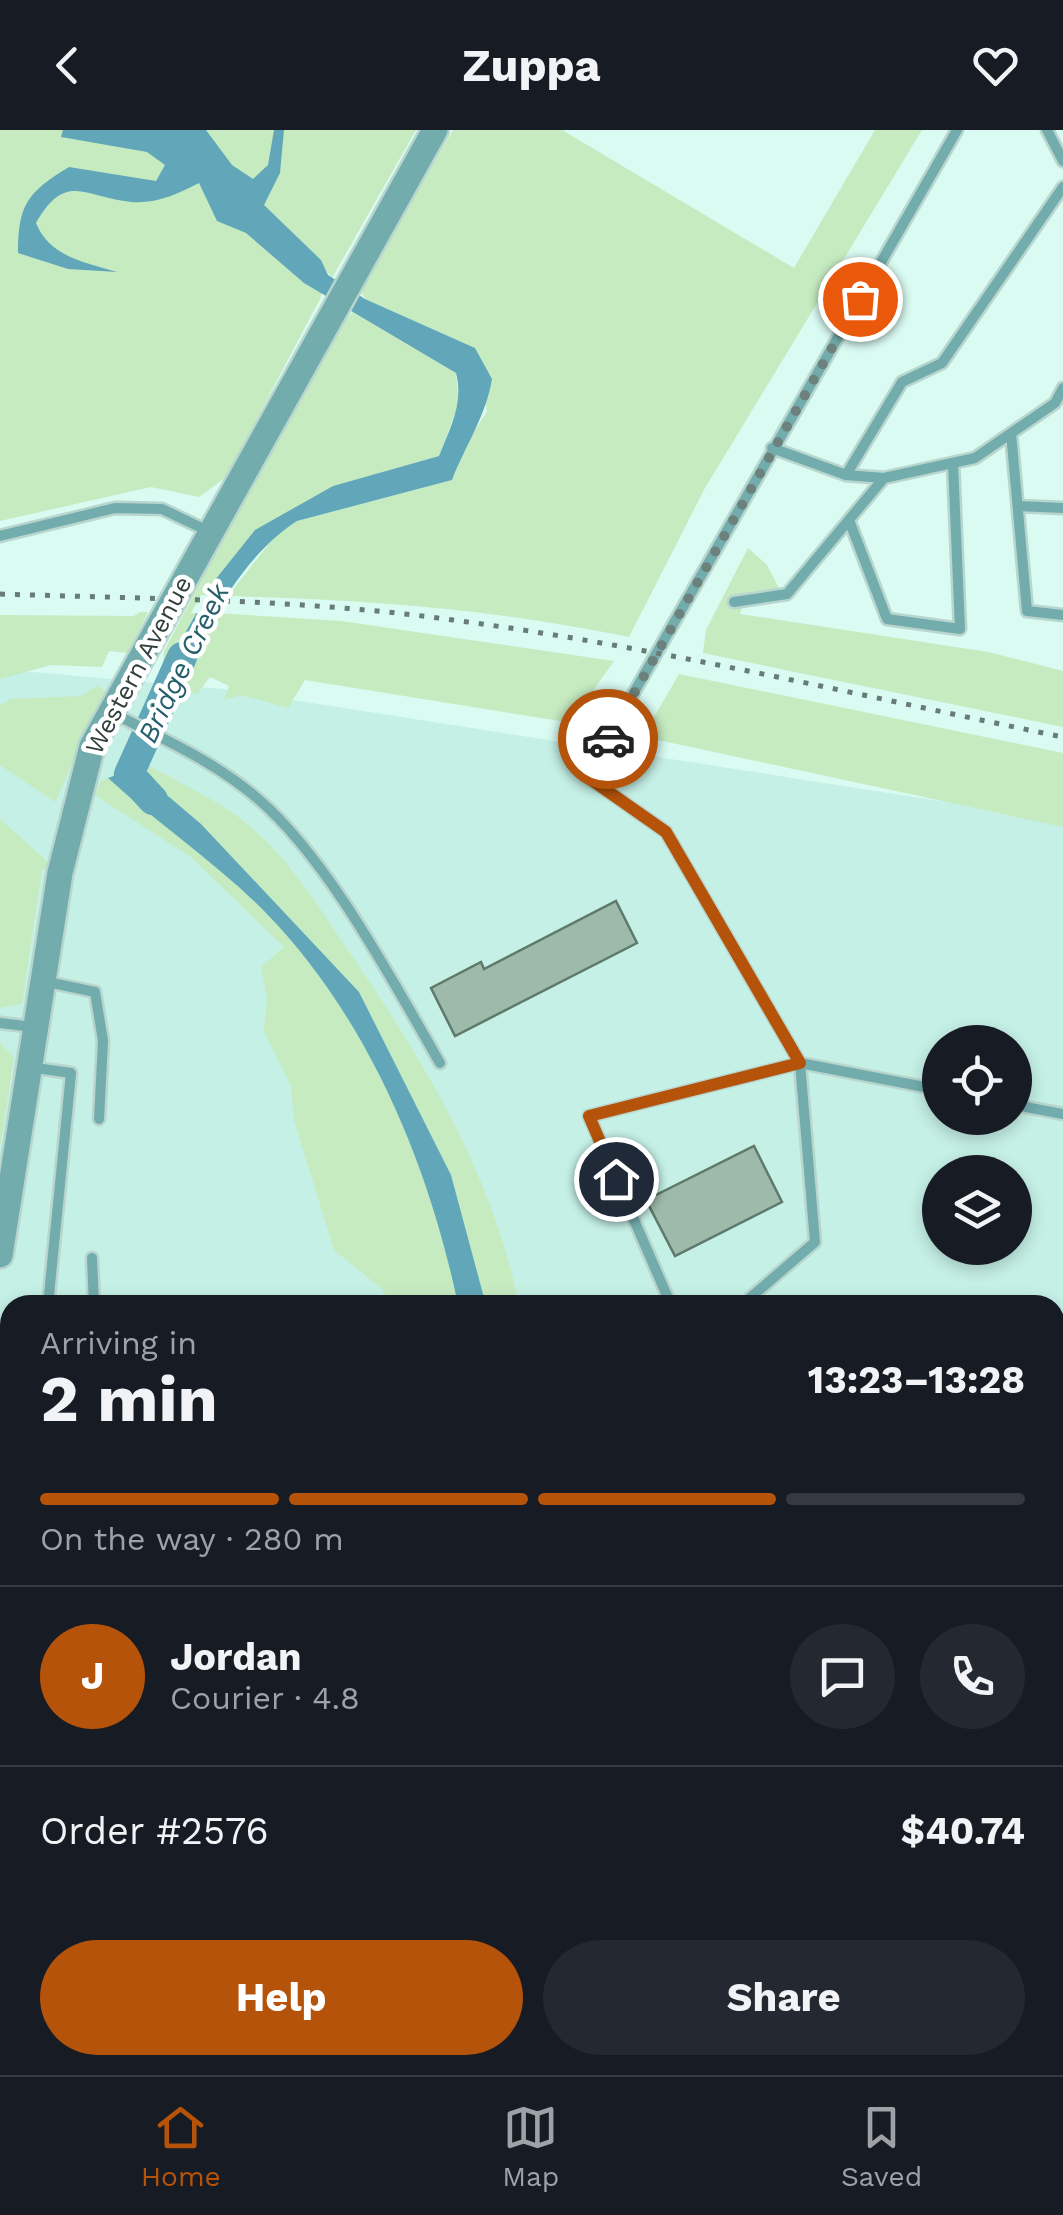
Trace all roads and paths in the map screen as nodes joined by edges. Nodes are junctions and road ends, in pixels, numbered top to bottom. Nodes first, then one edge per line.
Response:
1 (435, 130) edge
2 (957, 130) edge
3 (1047, 130) edge
4 (1063, 161) edge
5 (1063, 188) edge
6 (1063, 388) edge
7 (1011, 433) junction
8 (772, 448) junction
9 (953, 463) junction
10 (846, 475) junction
11 (884, 478) junction
12 (1018, 506) junction
13 (1063, 508) edge
14 (849, 520) junction
15 (210, 532) junction
16 (0, 536) edge
17 (734, 602) dead end
18 (1063, 615) edge
19 (110, 711) junction
20 (42, 980) junction
21 (0, 1023) edge
22 (34, 1027) junction
23 (800, 1063) junction
24 (440, 1064) dead end
25 (28, 1066) junction
26 (922, 1087) edge
27 (1032, 1108) edge
28 (1063, 1114) edge
29 (99, 1120) dead end
30 (0, 1255) edge
31 (92, 1258) dead end
32 (49, 1295) edge
33 (94, 1295) edge
34 (667, 1295) edge
35 (755, 1295) edge

1 - 15 street, Western Avenue
2 - 8 lane
3 - 4 lane
5 - 10 lane
6 - 7 lane
7 - 9 lane
7 - 12 lane
8 - 10 lane
8 - 23 lane
9 - 11 lane
9 - 14 lane
10 - 11 lane
11 - 14 lane
12 - 13 lane
12 - 18 lane
14 - 17 lane
15 - 16 lane
15 - 19 street, Western Avenue
19 - 20 street, Western Avenue
19 - 24 lane
20 - 22 street, Western Avenue
20 - 29 lane
21 - 22 lane
22 - 25 street, Western Avenue
23 - 26 lane
23 - 34 lane
23 - 35 lane
25 - 30 street, Western Avenue
25 - 32 lane
27 - 28 lane
31 - 33 lane

